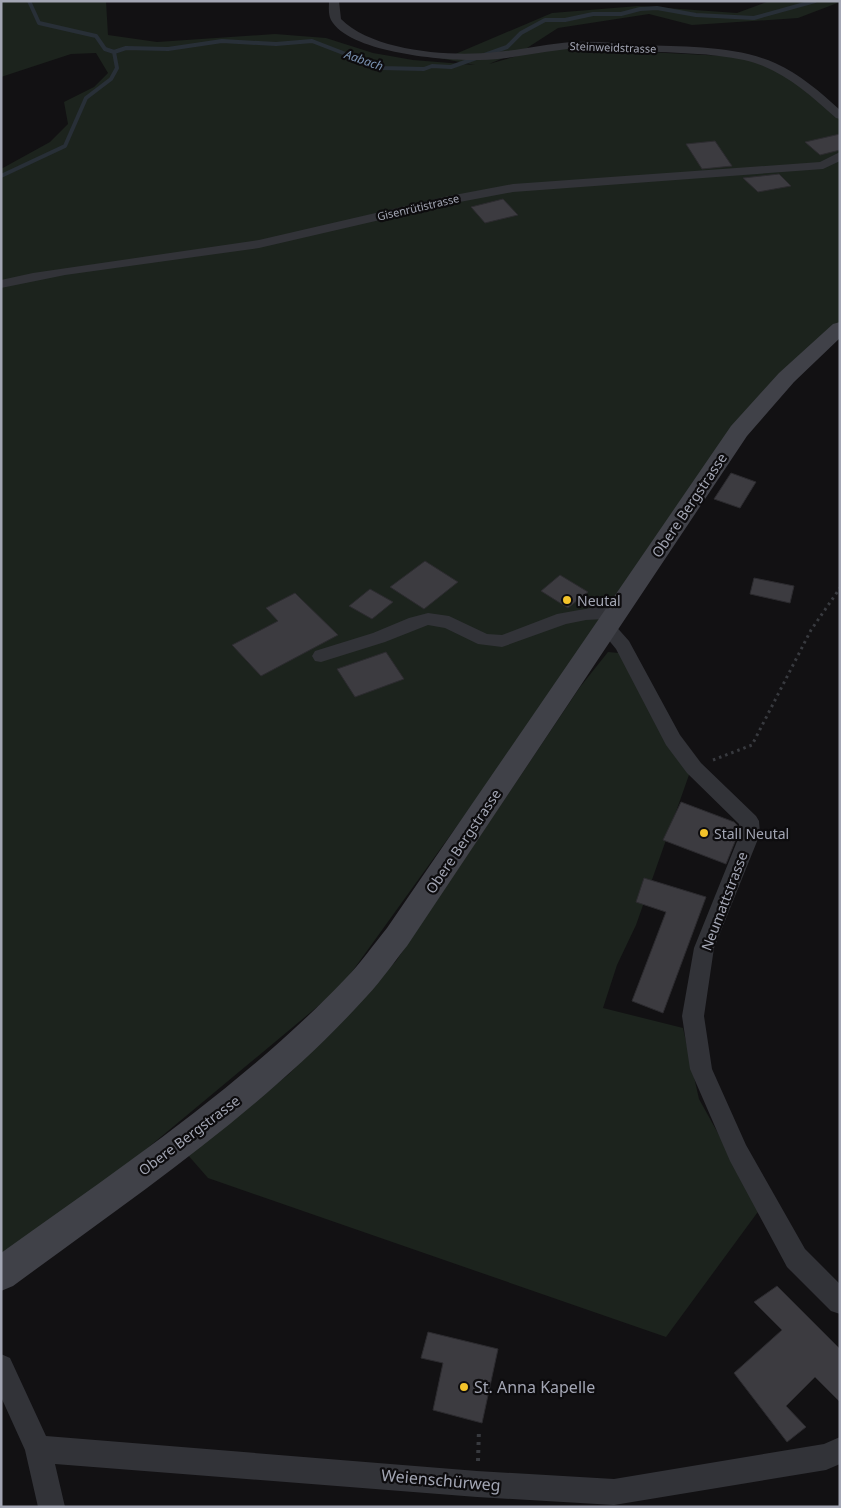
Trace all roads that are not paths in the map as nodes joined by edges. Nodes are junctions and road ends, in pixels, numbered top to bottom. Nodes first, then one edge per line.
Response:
1 (334, 1) edge
2 (467, 56) joint
3 (840, 116) edge
4 (839, 158) edge
5 (1, 284) edge
6 (840, 328) edge
7 (612, 621) junction
8 (321, 656) dead end
9 (1, 1274) edge
10 (840, 1302) edge
11 (1, 1368) edge
12 (38, 1448) junction
13 (840, 1450) edge
14 (52, 1507) edge

1 - 2 street, Steinweidstrasse
2 - 3 street, Steinweidstrasse
4 - 5 street, Gisenrütistrasse
6 - 7 main road, Obere Bergstrasse
7 - 8 street
7 - 9 main road, Obere Bergstrasse
7 - 10 street, Neumattstrasse
11 - 12 street
12 - 13 street, Weienschürweg
12 - 14 street

